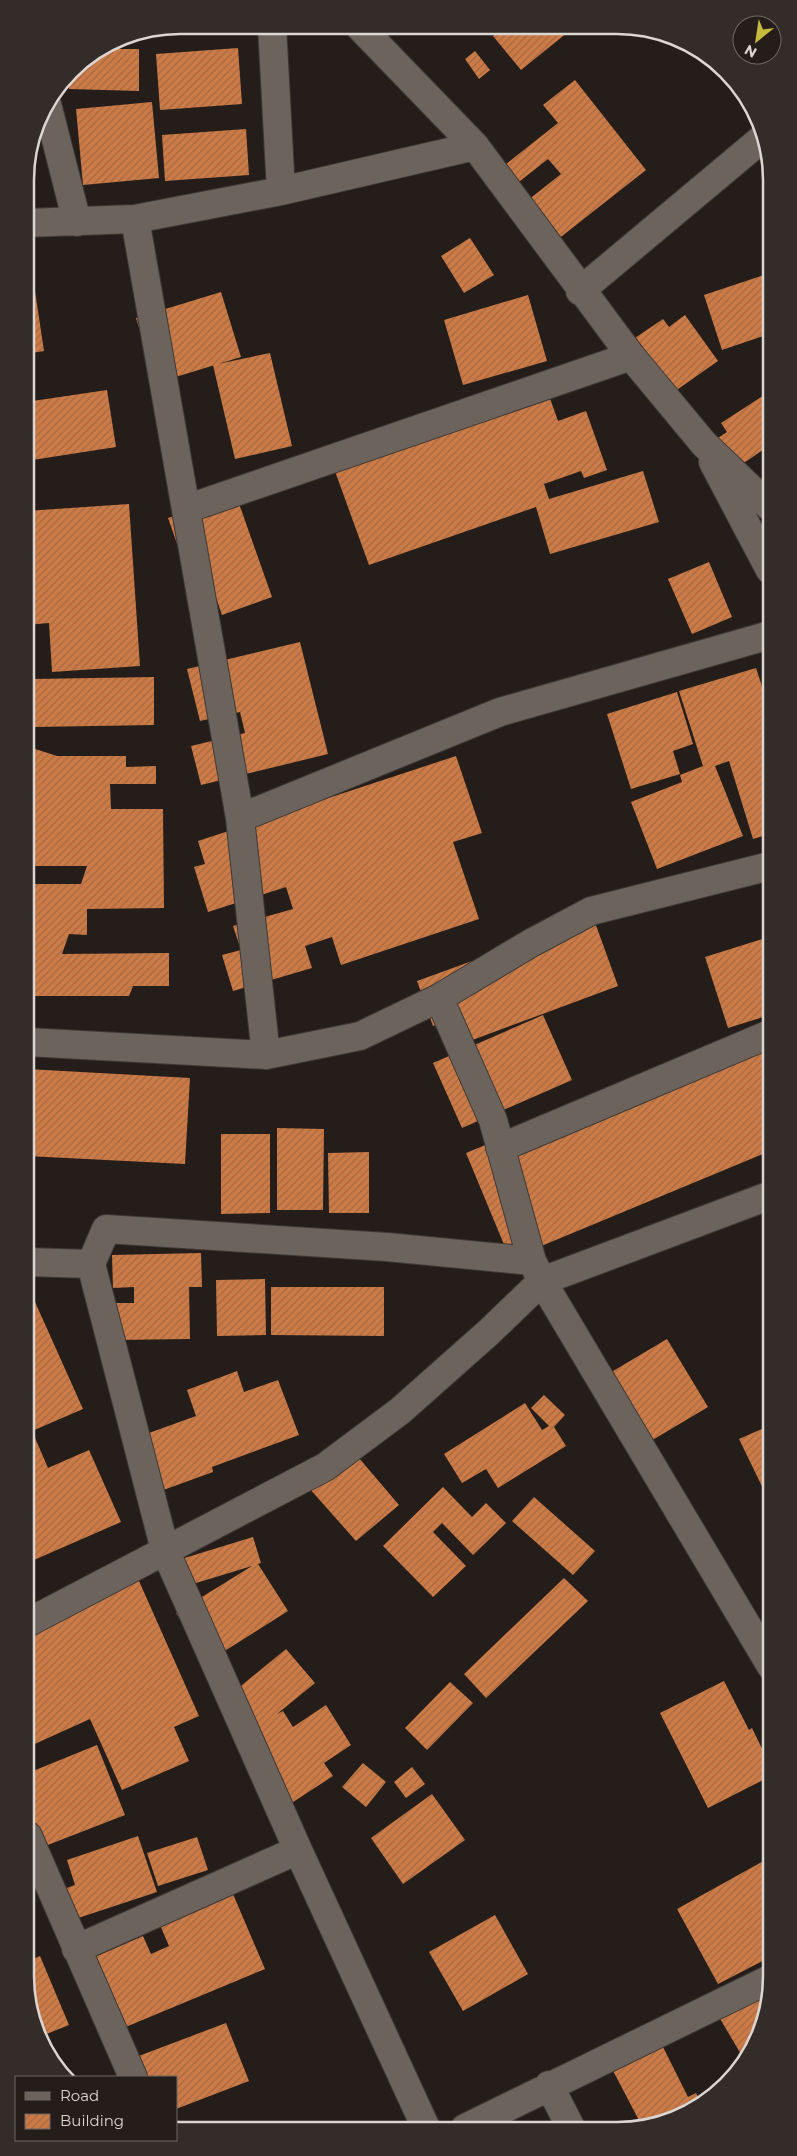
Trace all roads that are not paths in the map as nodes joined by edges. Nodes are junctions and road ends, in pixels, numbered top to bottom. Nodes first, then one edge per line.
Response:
1 (272, 34) edge
2 (367, 34) edge
3 (50, 114) edge
4 (758, 142) edge
5 (475, 146) junction
6 (281, 191) junction
7 (135, 219) junction
8 (77, 222) junction
9 (34, 223) edge
10 (580, 290) junction
11 (631, 356) junction
12 (704, 444) junction
13 (763, 499) edge
14 (186, 508) junction
15 (763, 557) edge
16 (763, 637) edge
17 (240, 818) junction
18 (763, 868) edge
19 (439, 998) junction
20 (763, 1037) edge
21 (34, 1042) edge
22 (266, 1055) junction
23 (500, 1148) junction
24 (763, 1197) edge
25 (34, 1262) edge
26 (90, 1264) junction
27 (537, 1271) junction
28 (165, 1550) junction
29 (34, 1620) edge
30 (763, 1652) edge
31 (298, 1850) junction
32 (34, 1871) edge
33 (76, 1949) junction
34 (763, 1982) edge
35 (133, 2076) edge
36 (549, 2085) junction
37 (423, 2122) edge
38 (476, 2122) edge
39 (568, 2122) edge

1 - 6 street
2 - 5 street
3 - 8 street
4 - 10 street
5 - 6 street
5 - 10 street
6 - 7 street
7 - 8 street
7 - 14 street
8 - 9 street
10 - 11 street
11 - 12 street
11 - 14 street
12 - 13 street
12 - 15 street
14 - 17 street
16 - 17 street
17 - 22 street
18 - 19 street
19 - 22 street
19 - 23 street
20 - 23 street
21 - 22 street
23 - 27 street
24 - 27 street
25 - 26 street
26 - 27 street
26 - 28 street
27 - 28 street
27 - 30 street
28 - 29 street
28 - 31 street
31 - 33 street
31 - 37 street
32 - 33 street
33 - 35 street
34 - 36 street
36 - 38 street
36 - 39 street

